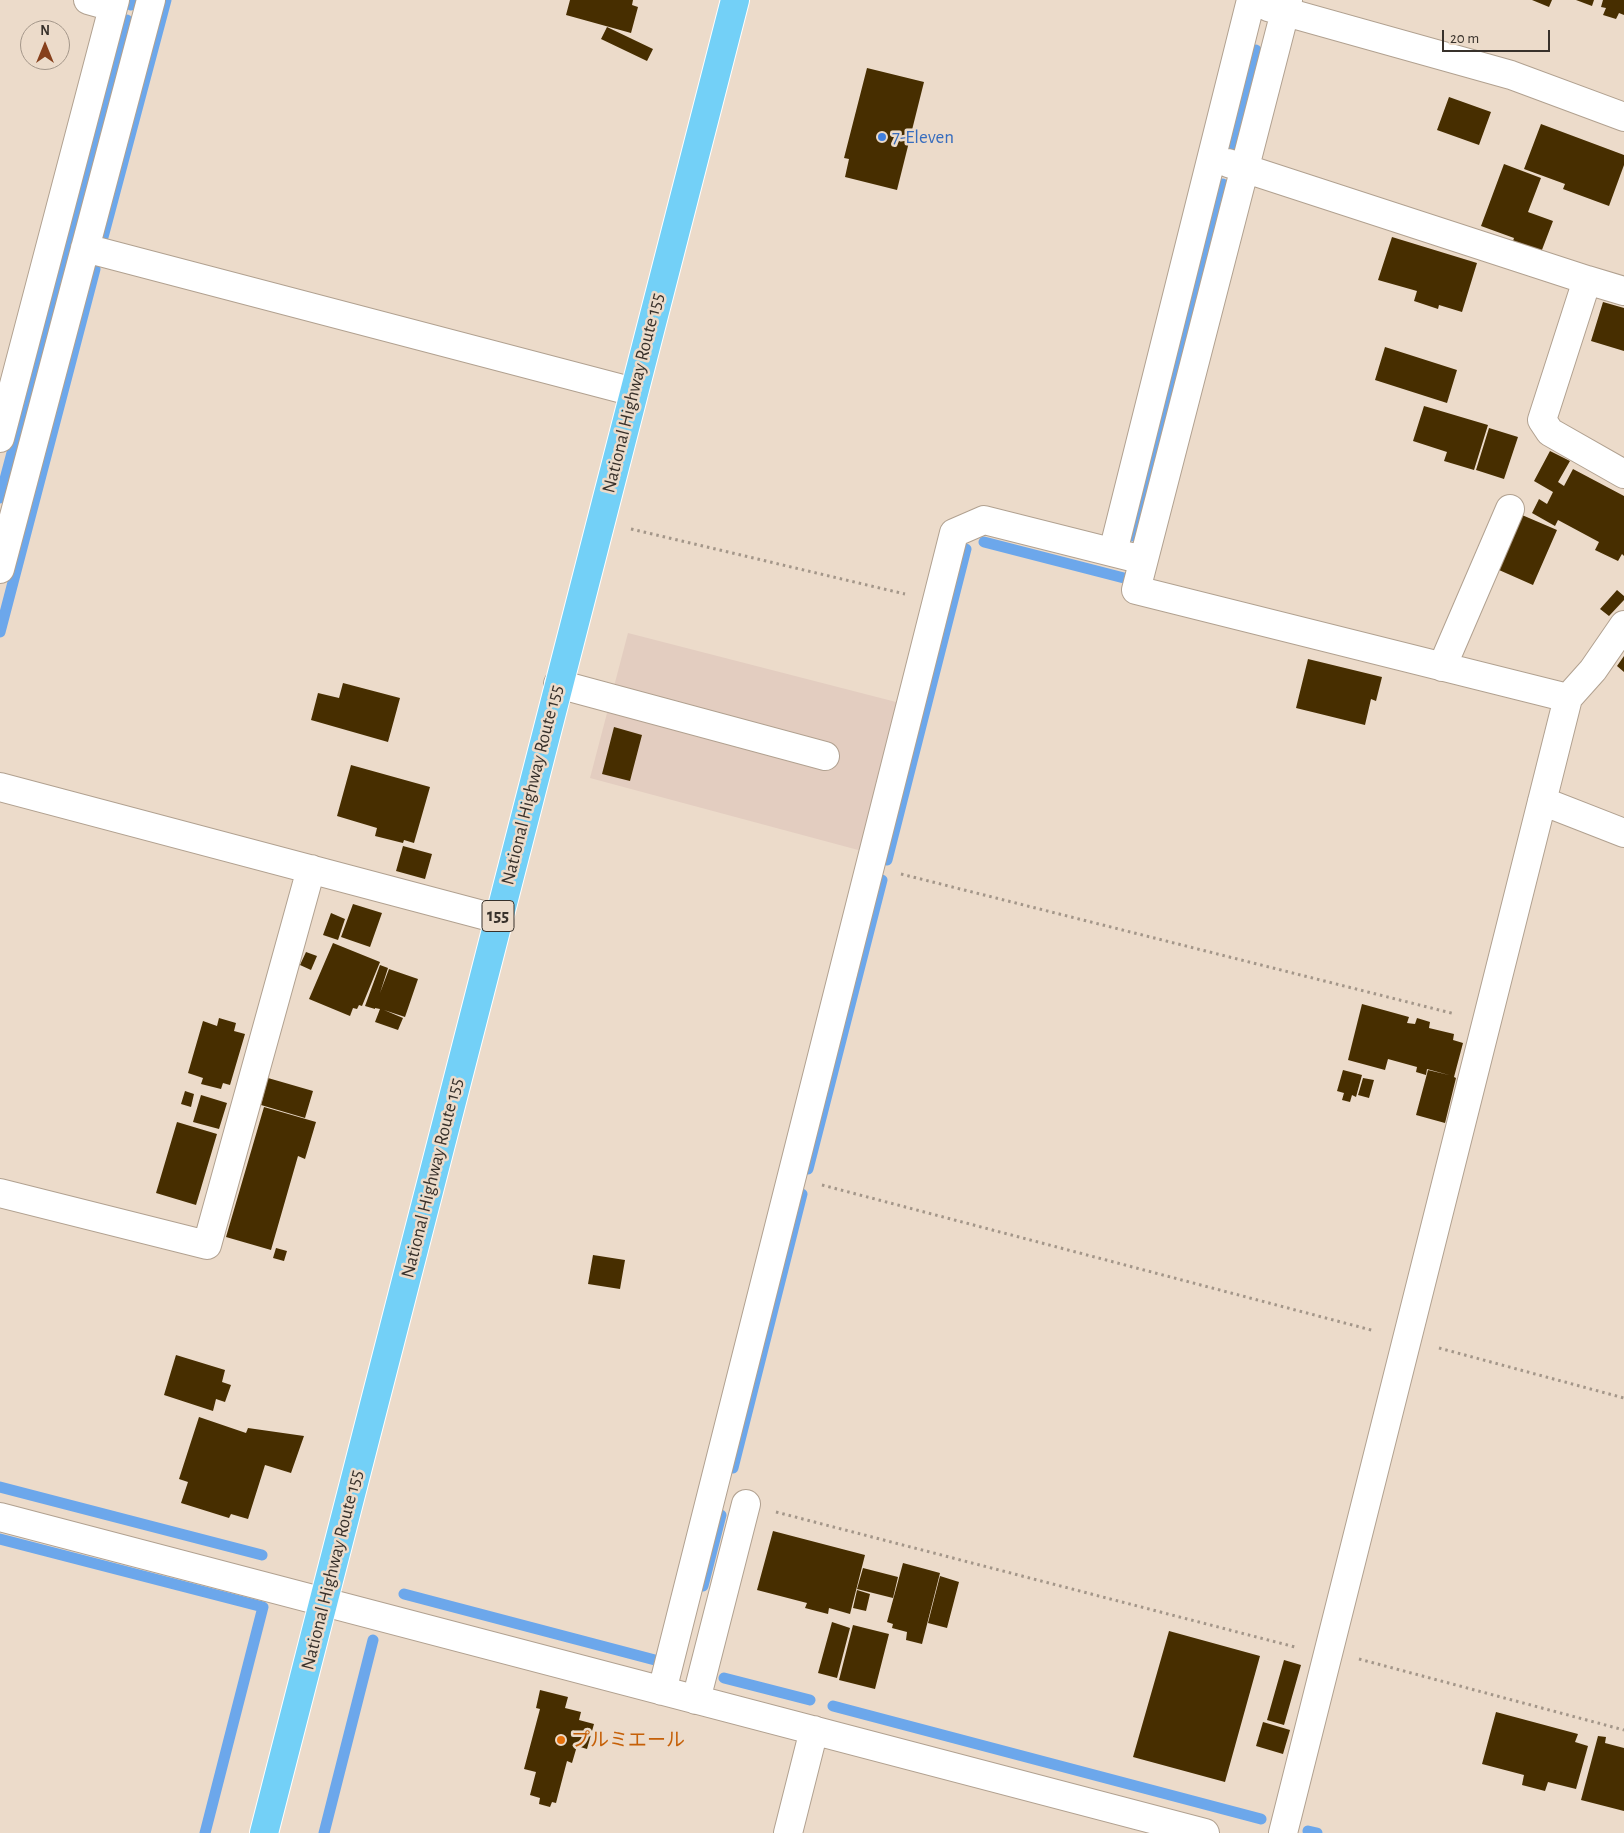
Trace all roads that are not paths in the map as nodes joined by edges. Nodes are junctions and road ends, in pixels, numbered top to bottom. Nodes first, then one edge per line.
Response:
1 (151, 0) edge
2 (735, 0) edge
3 (1249, 1) edge
4 (105, 2) edge
5 (1286, 6) edge
6 (1624, 118) edge
7 (1212, 158) junction
8 (1245, 168) junction
9 (85, 248) junction
10 (1587, 280) junction
11 (1624, 291) edge
12 (634, 392) junction
13 (0, 438) edge
14 (1624, 474) edge
15 (1510, 510) dead end
16 (1113, 552) junction
17 (1143, 560) junction
18 (0, 569) edge
19 (1624, 625) edge
20 (1442, 667) junction
21 (558, 684) junction
22 (1568, 698) junction
23 (825, 756) dead end
24 (0, 787) edge
25 (1542, 801) junction
26 (1624, 833) edge
27 (310, 869) junction
28 (498, 919) junction
29 (0, 1193) edge
30 (746, 1504) road end
31 (0, 1517) edge
32 (324, 1602) junction
33 (662, 1691) junction
34 (696, 1700) junction
35 (814, 1730) junction
36 (264, 1833) edge
37 (788, 1833) edge
38 (1205, 1833) edge
39 (1283, 1833) edge

1 - 9 street
2 - 12 highway, National Highway Route 155 / 155
3 - 5 street
3 - 7 street
4 - 13 street
5 - 6 street
5 - 8 street
7 - 8 street
7 - 16 street
8 - 10 street
8 - 17 street
9 - 12 street
9 - 18 street
10 - 11 street
10 - 14 street
12 - 21 highway, National Highway Route 155 / 155
15 - 20 street
16 - 17 street
16 - 33 street
17 - 20 street
19 - 22 street
20 - 22 street
21 - 23 street
21 - 28 highway, National Highway Route 155 / 155
22 - 25 street
24 - 27 street
25 - 26 street
25 - 39 street
27 - 28 street
27 - 29 street
28 - 32 highway, National Highway Route 155 / 155
30 - 34 street
31 - 32 street
32 - 33 street
32 - 36 highway, National Highway Route 155 / 155
33 - 34 street
34 - 35 street
35 - 37 street
35 - 38 street

